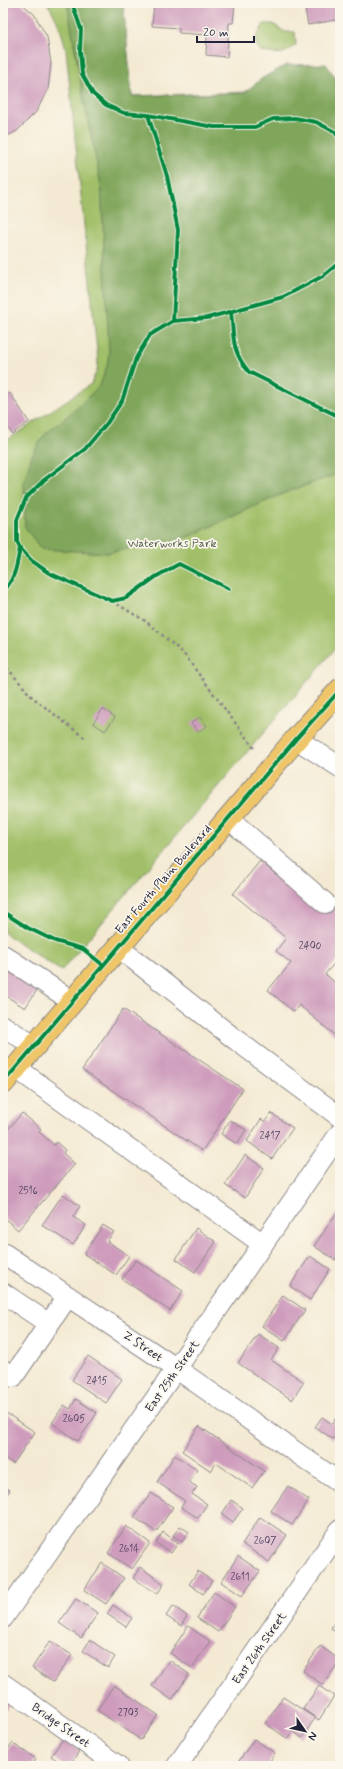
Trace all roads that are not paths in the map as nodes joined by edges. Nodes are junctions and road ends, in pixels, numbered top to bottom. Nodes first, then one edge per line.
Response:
1 (340, 690) edge
2 (296, 739) junction
3 (340, 768) edge
4 (228, 818) junction
5 (325, 903) dead end
6 (118, 947) junction
7 (3, 955) edge
8 (72, 1001) junction
9 (3, 1026) edge
10 (34, 1046) junction
11 (9, 1075) edge
12 (340, 1117) edge
13 (340, 1133) edge
14 (263, 1244) junction
15 (3, 1253) edge
16 (3, 1293) edge
17 (68, 1296) junction
18 (50, 1324) junction
19 (177, 1369) junction
20 (3, 1370) edge
21 (340, 1483) edge
22 (340, 1530) edge
23 (7, 1605) edge
24 (3, 1684) edge
25 (118, 1766) edge
26 (178, 1766) edge

1 - 2 main road, East Fourth Plain Boulevard
2 - 3 street
2 - 4 main road, East Fourth Plain Boulevard
4 - 5 street
4 - 6 main road, East Fourth Plain Boulevard
6 - 8 main road, East Fourth Plain Boulevard
6 - 12 street
7 - 8 street
8 - 10 main road, East Fourth Plain Boulevard
9 - 10 street
10 - 11 main road, East Fourth Plain Boulevard
11 - 14 street
13 - 14 street, East 25th Street
14 - 19 street, East 25th Street
15 - 17 street, Z Street
16 - 18 street
17 - 18 street
17 - 19 street, Z Street
18 - 20 street
19 - 21 street, Z Street
19 - 23 street, East 25th Street
22 - 26 street, East 26th Street
24 - 25 street, Bridge Street

